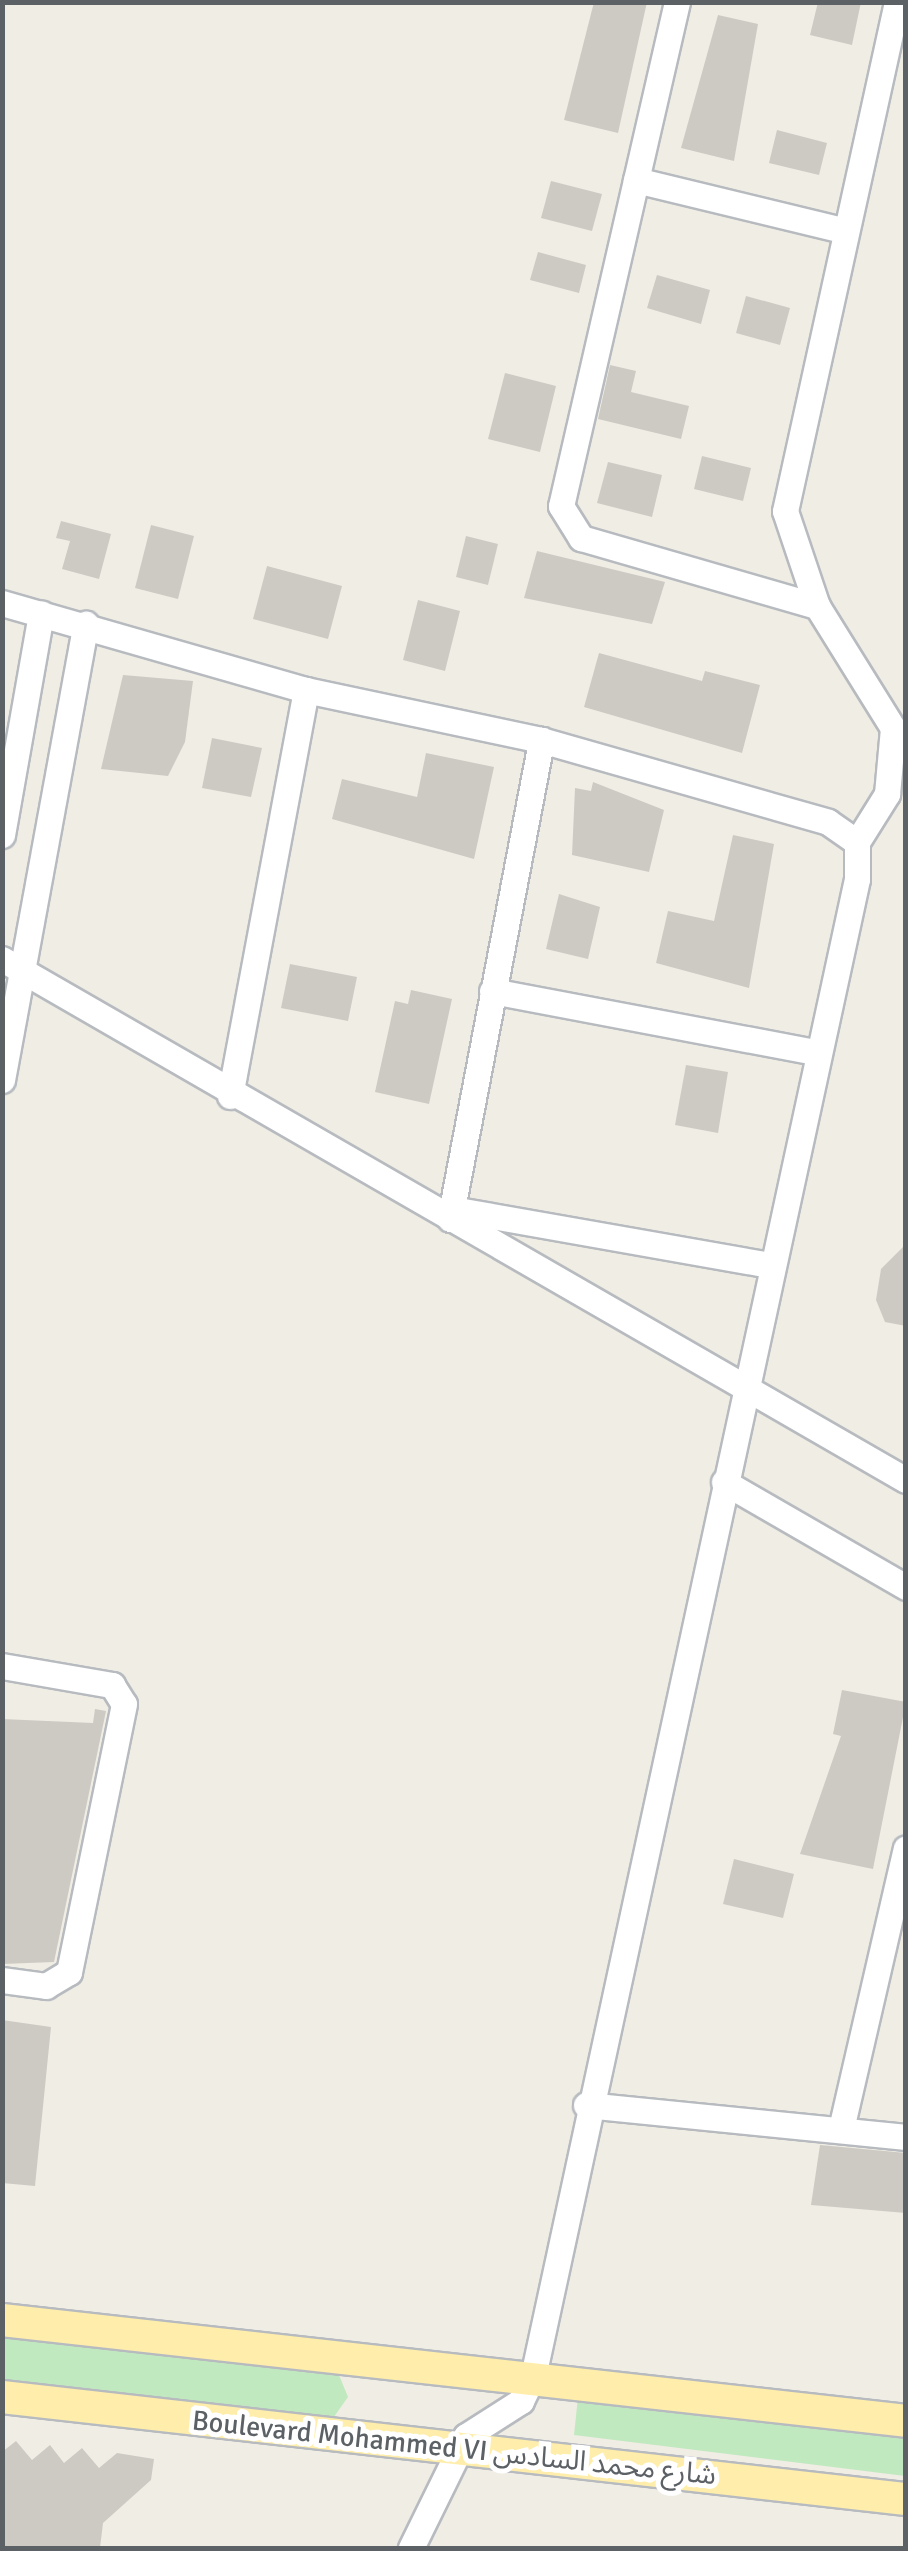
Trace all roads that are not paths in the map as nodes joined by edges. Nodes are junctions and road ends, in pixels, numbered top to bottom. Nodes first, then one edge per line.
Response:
1 (677, 2) edge
2 (897, 2) edge
3 (636, 180) junction
4 (842, 230) junction
5 (2, 603) edge
6 (818, 606) junction
7 (41, 613) junction
8 (86, 624) junction
9 (306, 690) junction
10 (542, 740) junction
11 (2, 835) edge
12 (856, 842) junction
13 (13, 965) edge
14 (492, 991) junction
15 (816, 1052) junction
16 (2, 1080) edge
17 (230, 1096) junction
18 (451, 1214) junction
19 (768, 1265) junction
20 (743, 1383) junction
21 (906, 1480) edge
22 (724, 1482) junction
23 (906, 1587) edge
24 (2, 1666) edge
25 (906, 1848) edge
26 (897, 1929) edge
27 (2, 1980) edge
28 (586, 2105) junction
29 (842, 2130) junction
30 (906, 2137) edge
31 (2, 2320) edge
32 (533, 2376) junction
33 (2, 2397) edge
34 (906, 2421) edge
35 (461, 2445) junction
36 (906, 2499) edge
37 (411, 2548) edge

1 - 3 street
2 - 4 street
3 - 4 street
3 - 6 street
4 - 6 street
5 - 7 street
6 - 12 street
7 - 8 street
7 - 11 street
8 - 9 street
8 - 13 street
9 - 10 street
9 - 17 street
10 - 12 street
10 - 14 street
12 - 15 street
13 - 16 street
13 - 17 street
14 - 15 street
14 - 18 street
15 - 19 street
17 - 18 street
18 - 19 street
18 - 20 street
19 - 20 street
20 - 21 street
20 - 22 street
22 - 23 street
22 - 28 street
24 - 27 street
25 - 26 street
26 - 29 street
28 - 29 street
28 - 32 street
29 - 30 street
31 - 32 main road
32 - 34 main road
32 - 35 street
33 - 35 main road, Boulevard Mohammed VI شارع محمد السادس
35 - 36 main road, Boulevard Mohammed VI شارع محمد السادس
35 - 37 street

